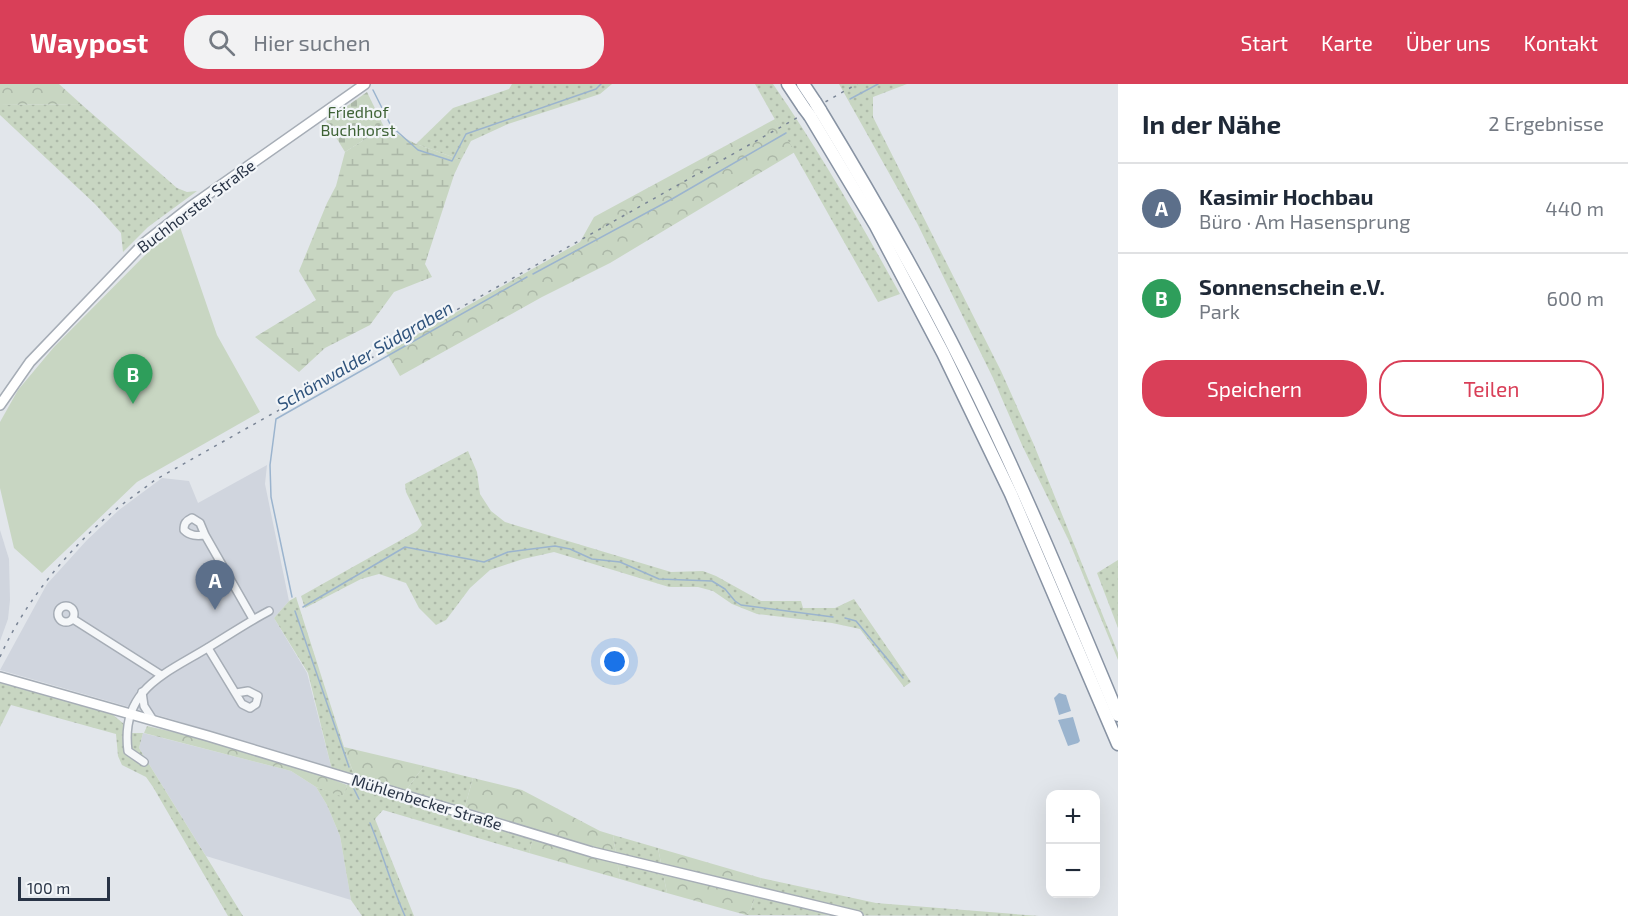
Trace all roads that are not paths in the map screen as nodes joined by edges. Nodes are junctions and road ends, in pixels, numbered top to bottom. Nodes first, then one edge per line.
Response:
1 (365, 84) edge
2 (788, 84) edge
3 (803, 84) edge
4 (812, 109) junction
5 (0, 405) edge
6 (205, 535) dead end
7 (269, 611) dead end
8 (73, 619) dead end
9 (252, 619) junction
10 (208, 648) junction
11 (161, 675) junction
12 (0, 677) edge
13 (142, 692) junction
14 (236, 693) dead end
15 (130, 714) junction
16 (1118, 715) edge
17 (153, 720) junction
18 (1118, 744) edge
19 (144, 762) dead end
20 (858, 916) edge

1 - 5 main road, Buchhorster Straße
2 - 4 highway
3 - 4 highway
4 - 16 highway
4 - 18 highway
6 - 9 street
7 - 9 street
8 - 11 street
9 - 10 street
10 - 11 street
10 - 14 street
11 - 13 street
12 - 15 main road, Mühlenbecker Straße
13 - 15 street
13 - 17 street
15 - 17 main road, Mühlenbecker Straße
15 - 19 street
17 - 20 main road, Mühlenbecker Straße

